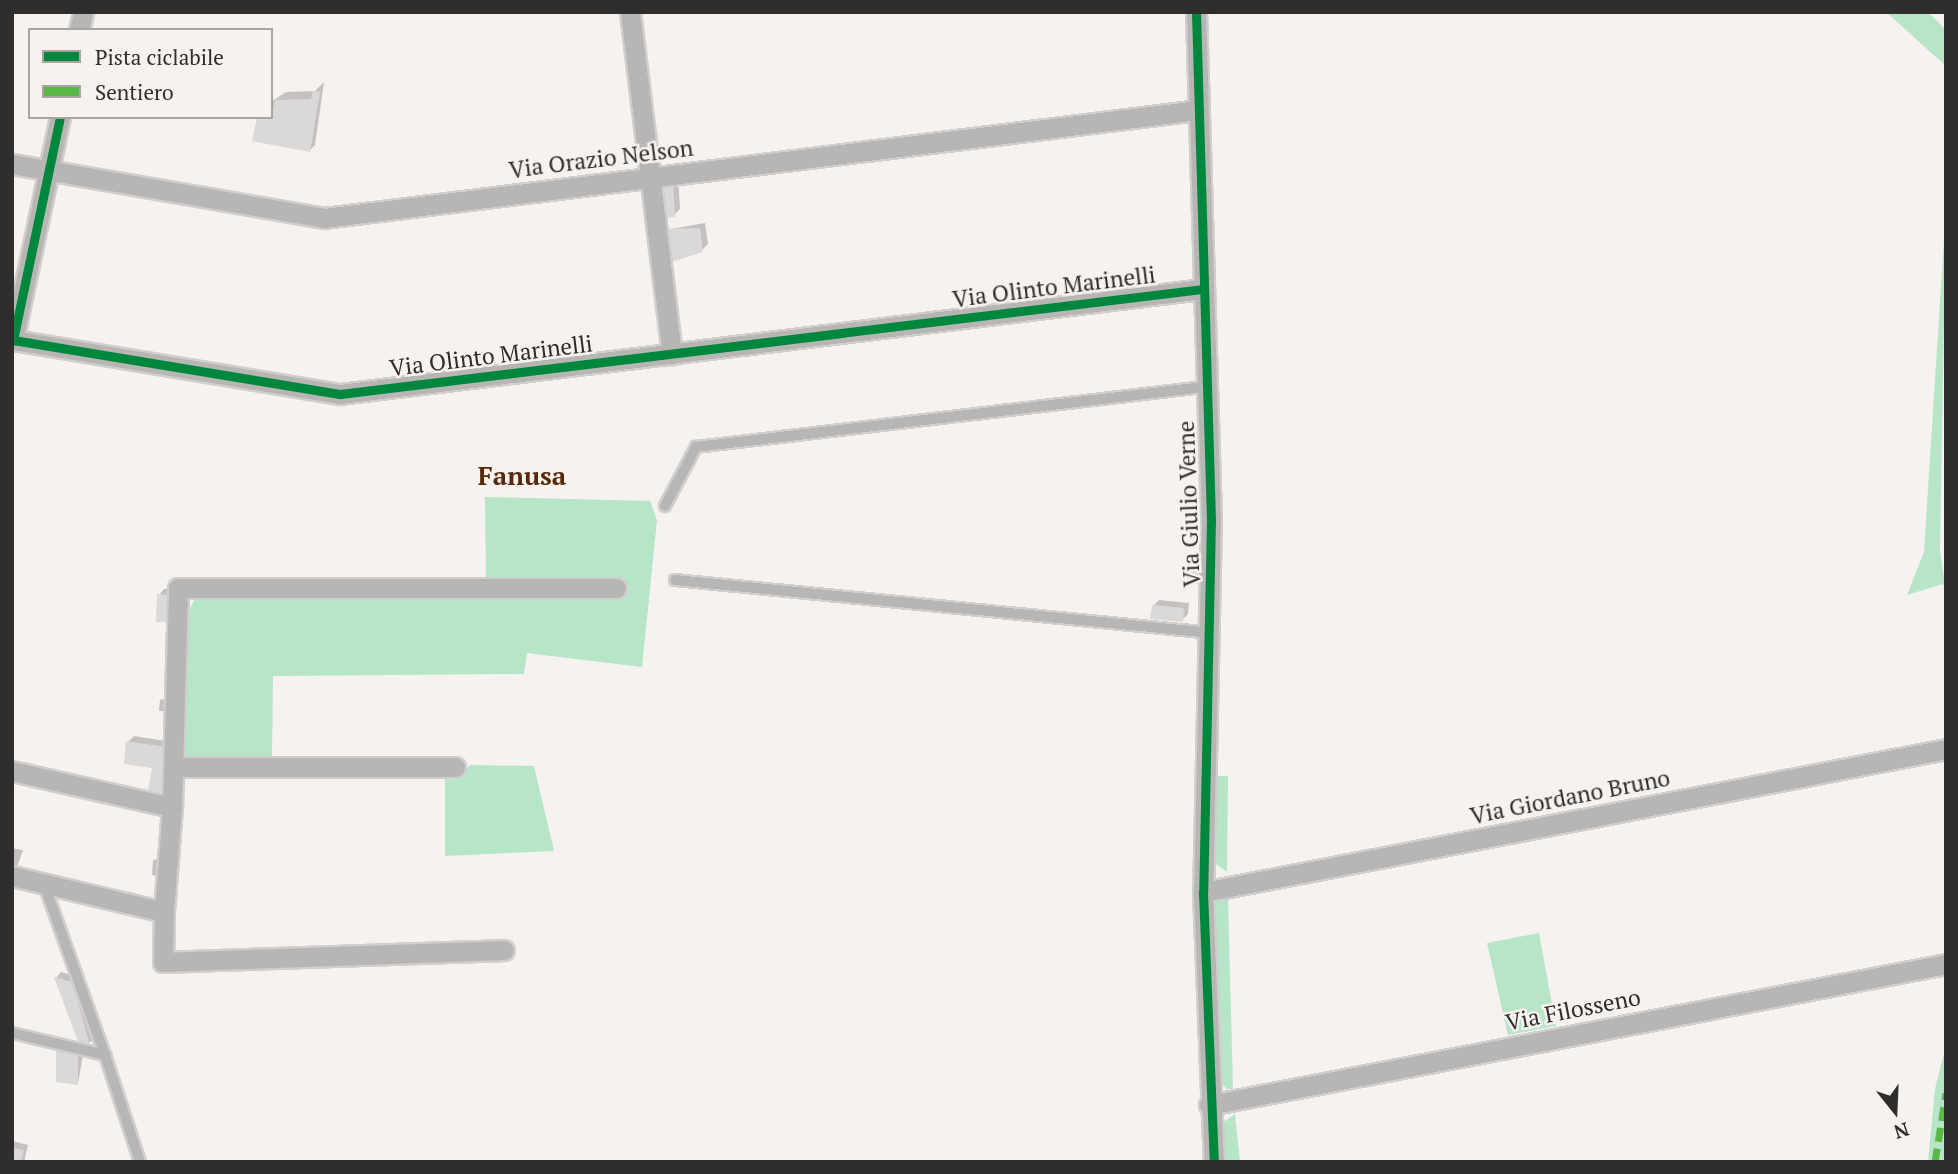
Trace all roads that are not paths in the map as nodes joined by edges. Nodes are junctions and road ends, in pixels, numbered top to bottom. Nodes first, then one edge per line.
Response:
1 (630, 12) edge
2 (1196, 12) edge
3 (1198, 110) junction
4 (60, 119) edge
5 (12, 164) edge
6 (48, 170) junction
7 (650, 178) junction
8 (1202, 289) junction
9 (672, 354) junction
10 (1204, 387) junction
11 (665, 506) dead end
12 (675, 580) dead end
13 (616, 588) dead end
14 (1213, 634) junction
15 (1946, 749) edge
16 (455, 766) dead end
17 (174, 767) junction
18 (12, 771) edge
19 (172, 807) junction
20 (12, 876) edge
21 (43, 884) junction
22 (1203, 892) junction
23 (164, 912) junction
24 (504, 950) dead end
25 (1946, 964) edge
26 (12, 1033) edge
27 (105, 1055) junction
28 (1209, 1105) junction
29 (140, 1162) edge
30 (1214, 1162) edge

1 - 7 street
2 - 3 street, Via Giulio Verne
3 - 7 street, Via Orazio Nelson
3 - 8 street, Via Giulio Verne
4 - 6 street, Via Olinto Marinelli
5 - 6 street, Via Orazio Nelson
6 - 7 street, Via Orazio Nelson
6 - 9 street, Via Olinto Marinelli
7 - 9 street
8 - 9 street, Via Olinto Marinelli
8 - 10 street, Via Giulio Verne
10 - 11 lane
10 - 14 street, Via Giulio Verne
12 - 14 lane
13 - 17 street
14 - 22 street, Via Giulio Verne
15 - 22 street, Via Giordano Bruno
16 - 17 street
17 - 19 street
18 - 19 street
19 - 23 street
20 - 21 street
21 - 23 street
21 - 27 lane
22 - 28 street, Via Giulio Verne
23 - 24 street
25 - 28 street, Via Filosseno
26 - 27 lane
27 - 29 lane
28 - 30 street, Via Giulio Verne

